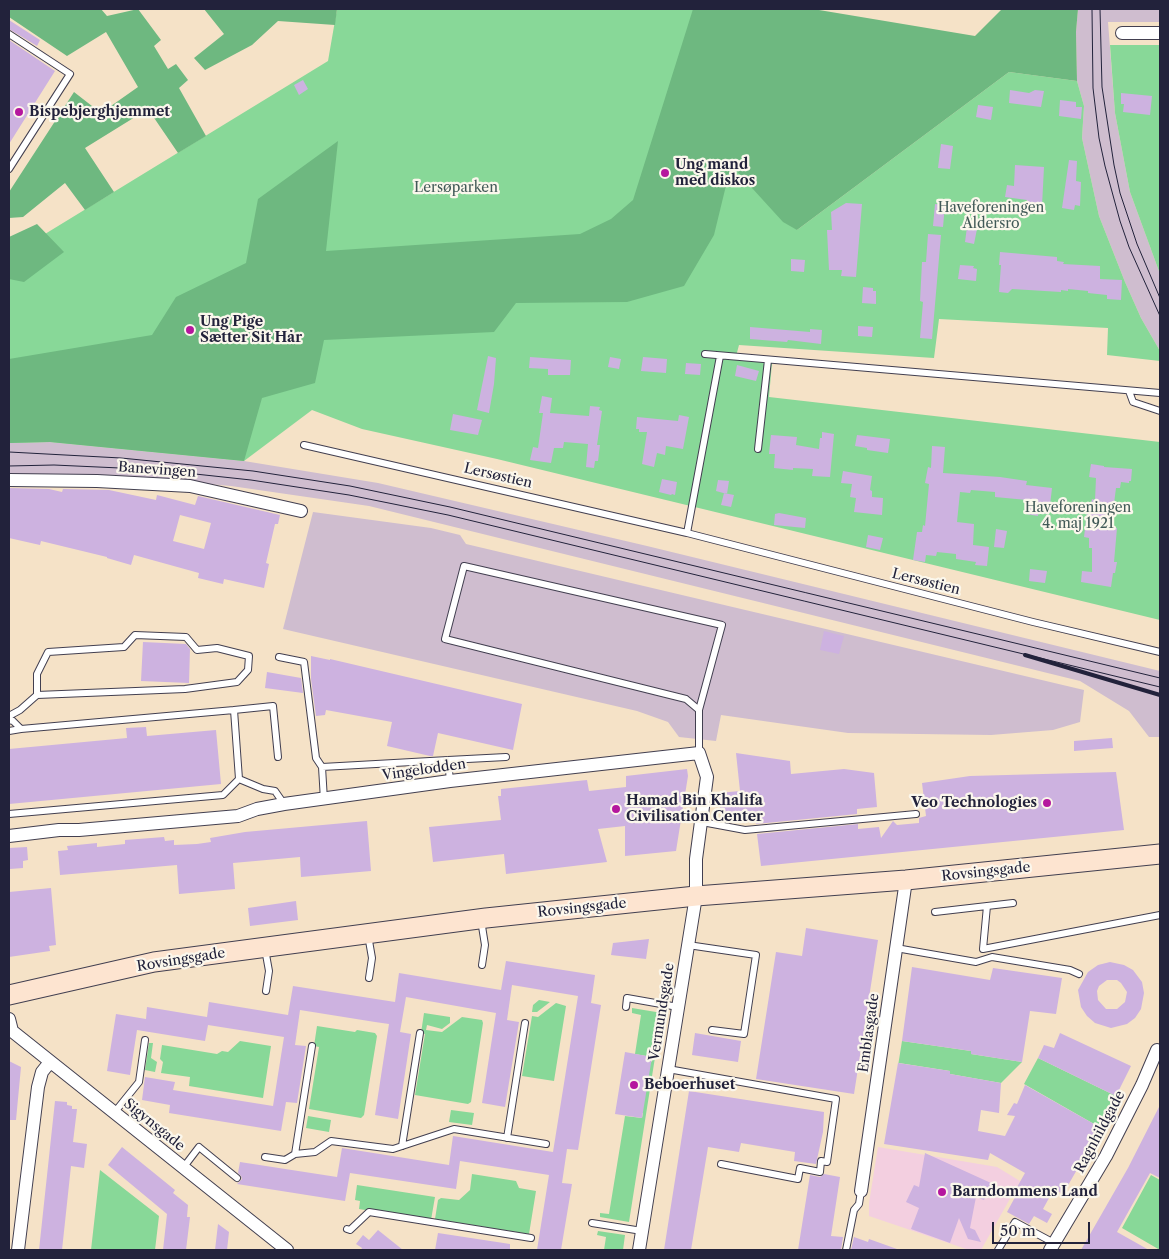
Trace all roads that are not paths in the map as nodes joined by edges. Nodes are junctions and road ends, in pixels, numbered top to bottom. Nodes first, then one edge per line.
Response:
1 (1122, 33) dead end
2 (1160, 33) edge
3 (9, 34) edge
4 (9, 169) edge
5 (705, 354) dead end
6 (720, 356) junction
7 (768, 360) junction
8 (1129, 390) junction
9 (1160, 393) edge
10 (1160, 411) edge
11 (304, 445) dead end
12 (758, 449) dead end
13 (9, 480) edge
14 (301, 511) dead end
15 (687, 533) junction
16 (1160, 652) edge
17 (279, 657) dead end
18 (36, 694) junction
19 (234, 710) junction
20 (699, 710) junction
21 (9, 716) edge
22 (9, 720) edge
23 (21, 729) junction
24 (9, 732) edge
25 (699, 753) junction
26 (278, 757) dead end
27 (506, 757) dead end
28 (448, 760) junction
29 (322, 766) junction
30 (239, 779) junction
31 (450, 781) junction
32 (324, 800) junction
33 (284, 804) junction
34 (9, 814) edge
35 (916, 814) dead end
36 (702, 822) junction
37 (9, 836) edge
38 (1160, 854) edge
39 (906, 880) junction
40 (696, 896) junction
41 (1013, 903) dead end
42 (987, 906) junction
43 (935, 912) dead end
44 (1160, 916) edge
45 (481, 919) junction
46 (368, 934) junction
47 (688, 945) junction
48 (264, 948) junction
49 (896, 948) junction
50 (983, 949) junction
51 (983, 960) junction
52 (482, 965) dead end
53 (1079, 974) dead end
54 (369, 978) dead end
55 (266, 991) dead end
56 (9, 995) edge
57 (626, 1007) dead end
58 (678, 1007) junction
59 (9, 1019) edge
60 (525, 1023) dead end
61 (712, 1030) dead end
62 (420, 1033) dead end
63 (145, 1040) dead end
64 (312, 1046) dead end
65 (1156, 1050) dead end
66 (50, 1062) junction
67 (668, 1069) junction
68 (114, 1113) junction
69 (507, 1138) junction
70 (546, 1144) dead end
71 (402, 1146) junction
72 (295, 1154) junction
73 (265, 1157) dead end
74 (721, 1164) dead end
75 (183, 1168) junction
76 (237, 1178) dead end
77 (861, 1191) joint
78 (592, 1223) dead end
79 (347, 1229) dead end
80 (642, 1231) junction
81 (531, 1238) dead end
82 (1052, 1247) edge
83 (18, 1250) edge
84 (287, 1250) edge
85 (640, 1250) edge
86 (846, 1250) edge
87 (998, 1250) edge

1 - 2 street
3 - 4 lane
5 - 6 lane
6 - 7 lane
6 - 15 lane
7 - 8 lane
7 - 12 lane
8 - 9 lane
8 - 10 lane
11 - 15 lane, Lersøstien
13 - 14 street, Banevingen
15 - 16 lane, Lersøstien
17 - 29 lane
18 - 18 lane
18 - 21 lane
19 - 23 lane
19 - 26 lane
19 - 30 lane
20 - 20 lane
20 - 25 lane
22 - 23 lane
23 - 24 lane
25 - 31 street, Vingelodden
25 - 36 street
27 - 28 lane
28 - 29 lane
28 - 31 lane
29 - 32 lane
30 - 33 lane
30 - 34 lane
31 - 32 street, Vingelodden
32 - 33 street, Vingelodden
33 - 37 street, Vingelodden
35 - 36 lane
36 - 40 street
38 - 39 street, Rovsingsgade
39 - 40 street, Rovsingsgade
39 - 49 street, Emblasgade
40 - 45 street, Rovsingsgade
40 - 47 street, Vermundsgade
41 - 42 lane
42 - 43 lane
42 - 50 lane
44 - 50 lane
45 - 46 street, Rovsingsgade
45 - 52 lane
46 - 48 street, Rovsingsgade
46 - 54 lane
47 - 58 street, Vermundsgade
47 - 61 lane
48 - 55 lane
48 - 56 street, Rovsingsgade
49 - 51 lane
49 - 77 street, Emblasgade
50 - 51 lane
51 - 53 lane
57 - 58 lane
58 - 67 street, Vermundsgade
59 - 66 street, Sigynsgade
60 - 69 lane
62 - 71 lane
63 - 68 lane
64 - 72 lane
65 - 82 street, Ragnhildgade
66 - 68 street, Sigynsgade
66 - 83 street
67 - 74 lane
67 - 80 street, Vermundsgade
68 - 75 street, Sigynsgade
69 - 70 lane
69 - 71 lane
71 - 72 lane
72 - 73 lane
75 - 76 lane
75 - 84 street, Sigynsgade
77 - 86 lane
78 - 80 lane
79 - 81 lane
80 - 85 street, Vermundsgade
82 - 87 lane

